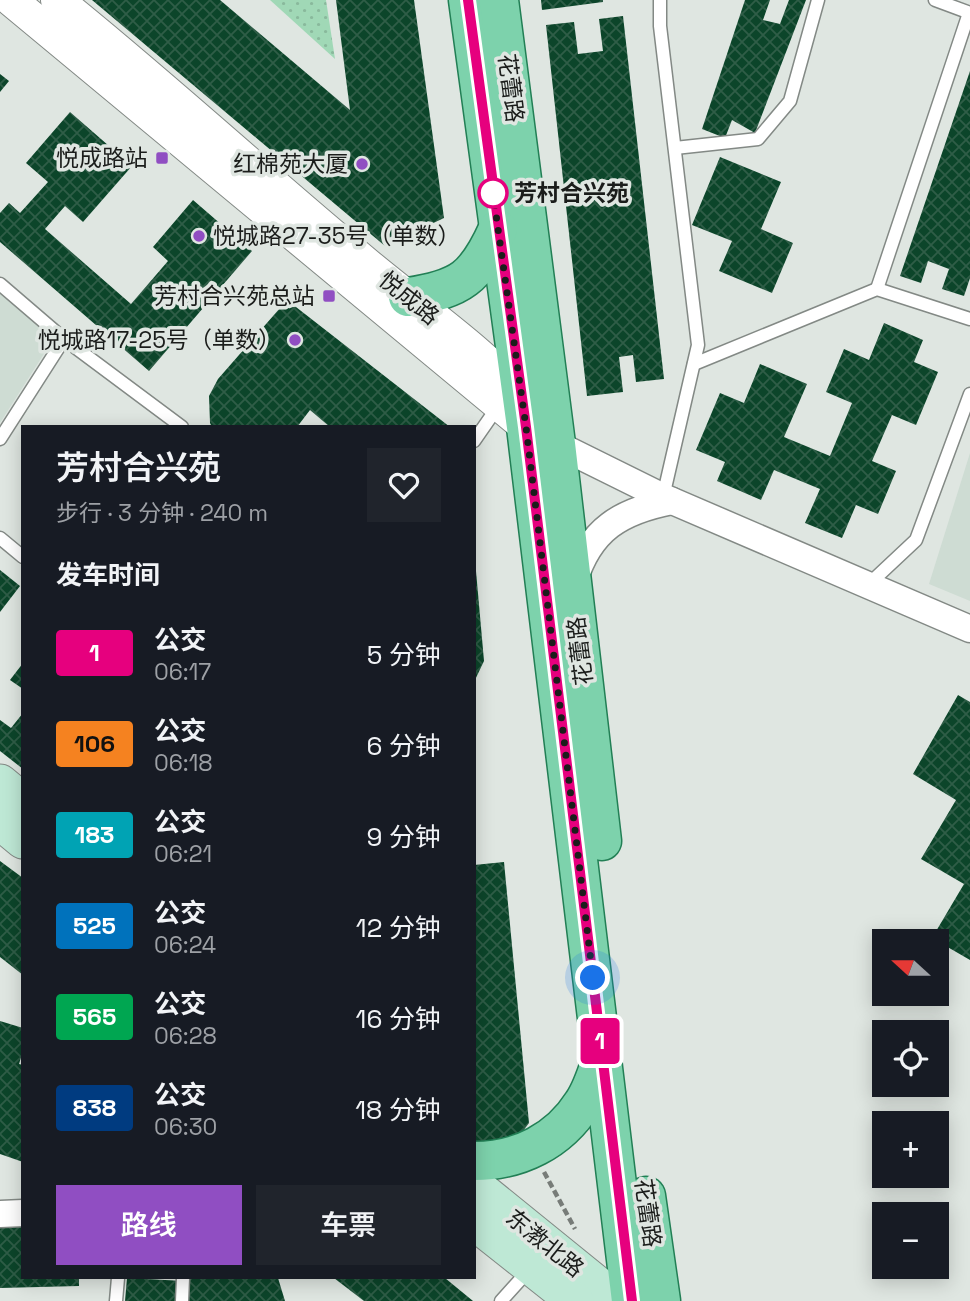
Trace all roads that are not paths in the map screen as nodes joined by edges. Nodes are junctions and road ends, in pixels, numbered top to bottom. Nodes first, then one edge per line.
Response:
1 (11, 0) edge
2 (57, 0) edge
3 (468, 0) edge
4 (499, 0) edge
5 (660, 0) edge
6 (818, 0) edge
7 (935, 0) edge
8 (970, 13) edge
9 (675, 148) junction
10 (498, 229) junction
11 (0, 284) edge
12 (877, 289) junction
13 (408, 297) junction
14 (970, 318) edge
15 (64, 339) junction
16 (694, 364) junction
17 (970, 394) edge
18 (526, 417) junction
19 (180, 425) edge
20 (0, 439) edge
21 (476, 441) edge
22 (668, 499) junction
23 (0, 538) edge
24 (21, 554) edge
25 (868, 585) junction
26 (573, 586) junction
27 (970, 629) edge
28 (0, 783) edge
29 (21, 800) edge
30 (0, 821) edge
31 (21, 838) edge
32 (603, 1058) junction
33 (476, 1161) edge
34 (476, 1187) edge
35 (21, 1213) edge
36 (0, 1214) edge
37 (476, 1223) edge
38 (531, 1267) junction
39 (118, 1279) edge
40 (183, 1279) edge
41 (116, 1301) edge
42 (181, 1301) edge
43 (501, 1301) edge
44 (575, 1301) edge
45 (617, 1301) edge
46 (631, 1301) edge
47 (661, 1301) edge

1 - 18 street, 悦成路
2 - 13 street, 悦成路
3 - 10 main road, 花蕾路
4 - 18 main road, 花蕾路
5 - 9 lane
6 - 9 lane
7 - 8 lane
8 - 12 lane
9 - 16 lane
10 - 13 main road
10 - 18 main road, 花蕾路
11 - 15 lane
12 - 14 lane
12 - 16 lane
13 - 18 street, 悦成路
15 - 19 lane
15 - 20 lane
16 - 22 lane
17 - 25 lane
18 - 21 lane
18 - 22 street
18 - 26 main road, 花蕾路
18 - 32 main road, 花蕾路
22 - 25 street
22 - 26 street
23 - 24 lane
25 - 27 street
26 - 47 main road, 花蕾路
28 - 29 main road
30 - 31 main road
32 - 33 main road
32 - 46 main road, 花蕾路
34 - 45 main road, 东漖北路
35 - 36 street
37 - 38 main road, 东漖北路
38 - 43 lane
38 - 44 main road, 东漖北路
39 - 41 lane
40 - 42 lane

